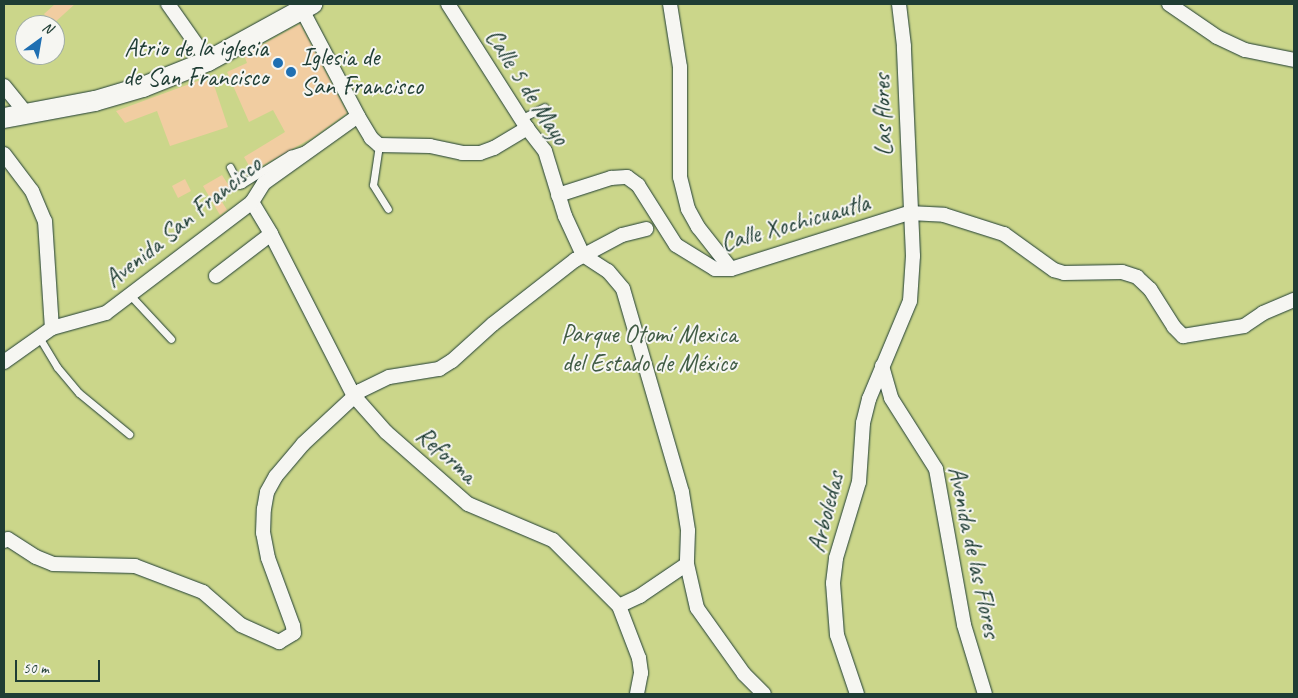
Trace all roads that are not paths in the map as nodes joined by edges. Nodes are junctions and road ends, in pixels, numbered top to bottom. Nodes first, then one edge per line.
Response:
1 (168, 4) edge
2 (448, 4) edge
3 (670, 4) edge
4 (899, 4) edge
5 (1169, 4) edge
6 (305, 6) edge
7 (1294, 60) edge
8 (208, 61) junction
9 (4, 86) edge
10 (545, 107) dead end
11 (26, 113) junction
12 (358, 116) junction
13 (4, 118) edge
14 (524, 123) junction
15 (379, 145) junction
16 (310, 148) junction
17 (4, 154) edge
18 (230, 168) dead end
19 (558, 195) junction
20 (252, 202) junction
21 (388, 209) dead end
22 (909, 214) junction
23 (646, 229) dead end
24 (271, 234) junction
25 (583, 255) junction
26 (731, 269) junction
27 (216, 276) dead end
28 (130, 295) junction
29 (1294, 300) edge
30 (52, 328) junction
31 (38, 336) junction
32 (171, 339) dead end
33 (4, 362) edge
34 (882, 366) junction
35 (354, 396) junction
36 (129, 434) dead end
37 (4, 541) edge
38 (687, 564) junction
39 (619, 606) junction
40 (637, 694) edge
41 (764, 694) edge
42 (857, 694) edge
43 (984, 694) edge

1 - 8 street
2 - 14 street, Calle 5 de Mayo
3 - 26 street
4 - 22 street, Las flores
5 - 7 street
6 - 8 main road
6 - 12 street
8 - 11 main road
9 - 11 street
10 - 14 lane
11 - 13 main road
12 - 15 street
12 - 16 street, Avenida San Francisco
14 - 15 street
14 - 19 street, Calle 5 de Mayo
15 - 21 lane
16 - 18 lane
16 - 20 street, Avenida San Francisco
17 - 30 street
19 - 25 street, Calle 5 de Mayo
19 - 26 street, Calle Xochicuautla
20 - 24 street, Reforma
20 - 28 street, Avenida San Francisco
22 - 26 street, Calle Xochicuautla
22 - 29 street, Calle Xochicuautla
22 - 34 street, Las flores
23 - 25 street
24 - 27 street
24 - 35 street, Reforma
25 - 35 street
25 - 38 street
28 - 30 street, Avenida San Francisco
28 - 32 lane
30 - 31 street, Avenida San Francisco
31 - 33 street, Avenida San Francisco
31 - 36 lane
34 - 42 street, Arboledas
34 - 43 street, Avenida de las Flores
35 - 37 street
35 - 39 street, Reforma
38 - 39 street
38 - 41 street
39 - 40 street, Reforma

